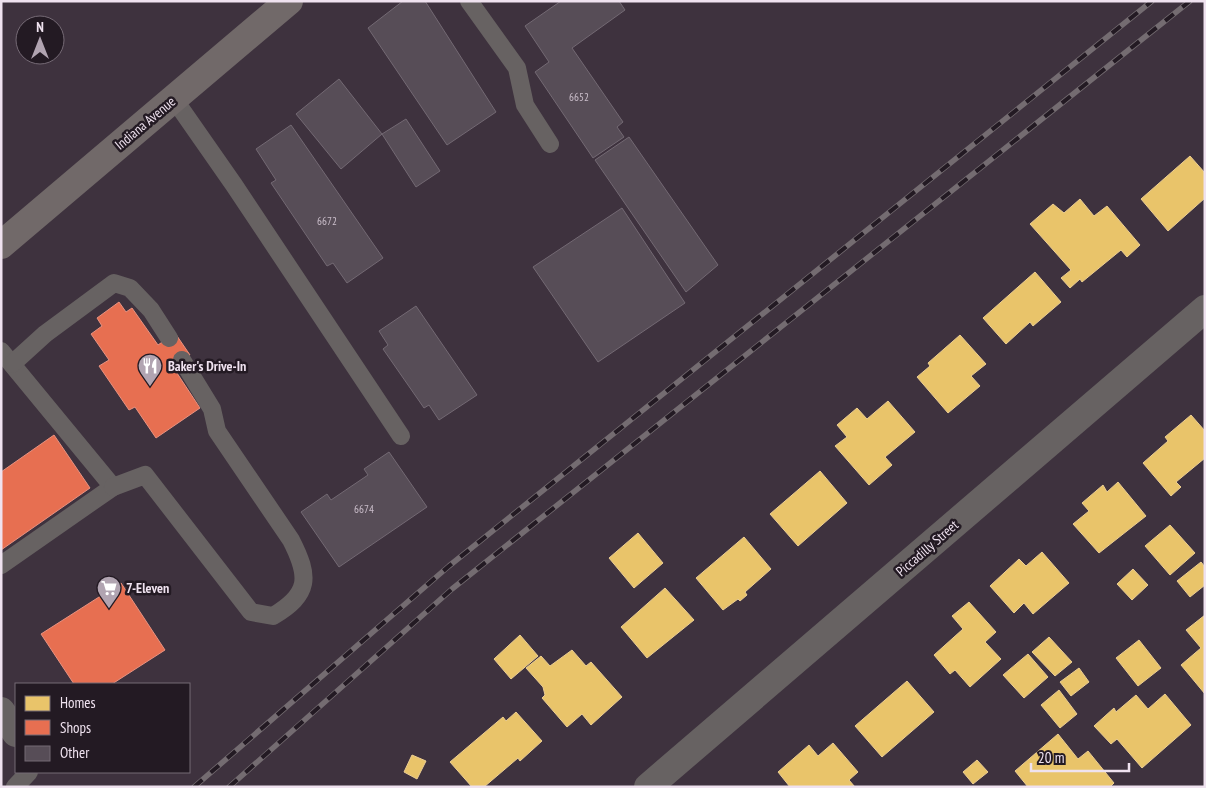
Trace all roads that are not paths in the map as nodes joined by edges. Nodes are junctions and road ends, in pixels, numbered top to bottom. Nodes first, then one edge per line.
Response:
1 (289, 1) edge
2 (469, 1) edge
3 (174, 99) junction
4 (550, 144) dead end
5 (1, 245) edge
6 (1205, 309) edge
7 (169, 338) dead end
8 (7, 358) edge
9 (182, 360) dead end
10 (401, 436) dead end
11 (113, 487) junction
12 (1, 565) edge
13 (1, 710) edge
14 (15, 731) edge
15 (29, 773) edge
16 (15, 787) edge
17 (648, 787) edge

1 - 3 main road, Indiana Avenue
2 - 4 lane
3 - 5 main road, Indiana Avenue
3 - 10 lane
6 - 17 street, Piccadilly Street
7 - 8 lane
8 - 11 lane
9 - 11 lane
11 - 12 lane
13 - 14 street
15 - 16 lane

